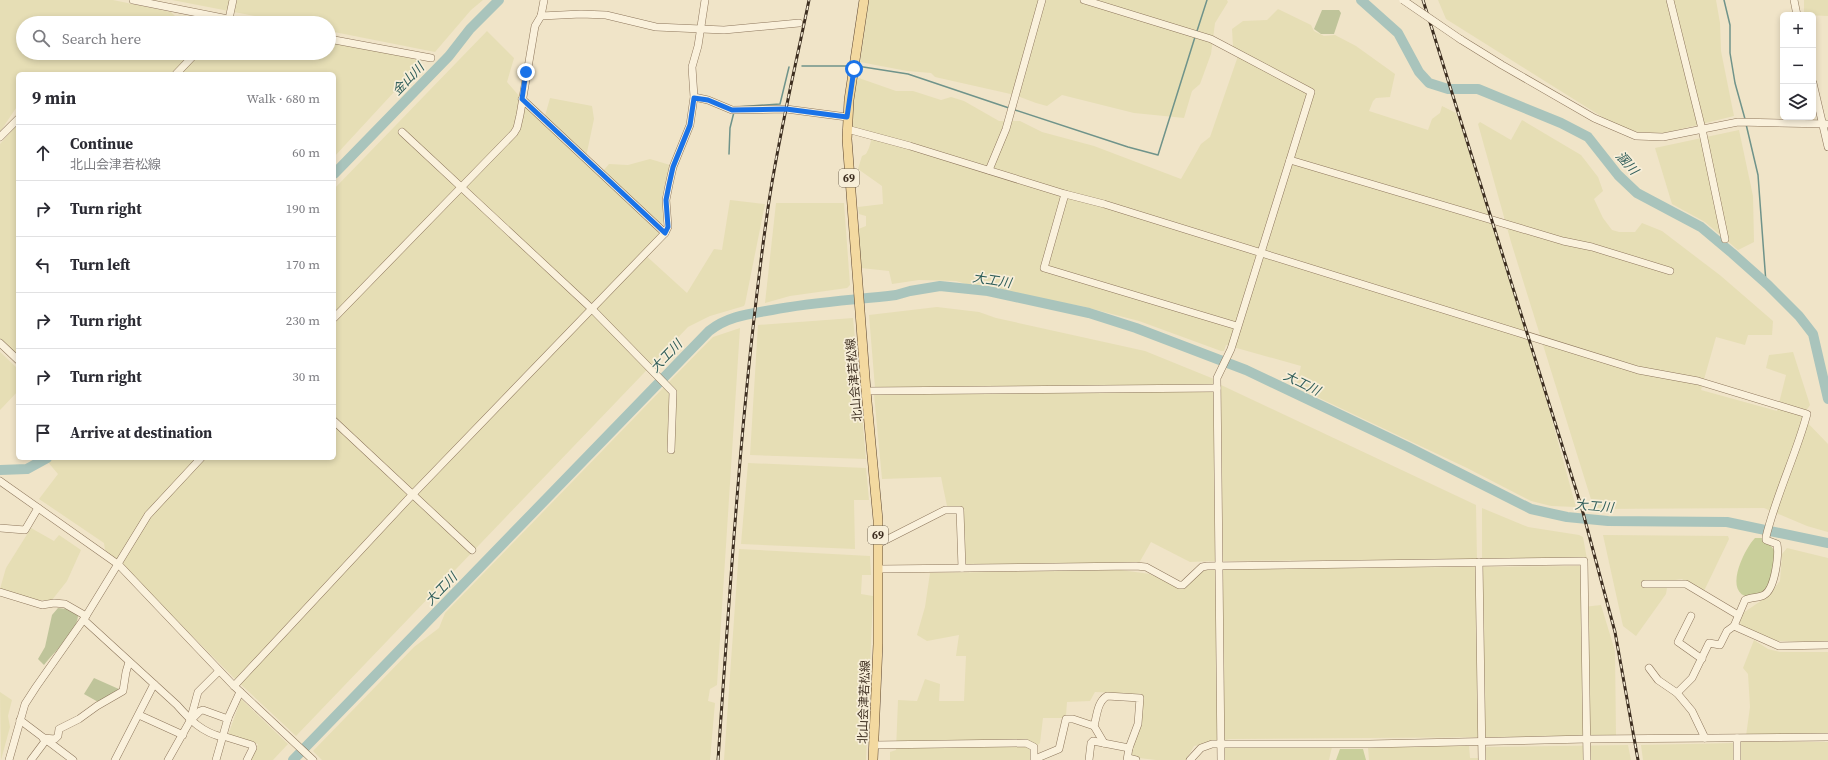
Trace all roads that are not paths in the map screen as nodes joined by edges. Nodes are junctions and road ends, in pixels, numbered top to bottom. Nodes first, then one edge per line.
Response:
1 (133, 0) edge
2 (233, 0) edge
3 (544, 0) edge
4 (705, 0) edge
5 (864, 0) edge
6 (1042, 0) edge
7 (1084, 0) edge
8 (1404, 0) edge
9 (1670, 0) edge
10 (1794, 0) edge
11 (1796, 12) edge
12 (205, 16) edge
13 (228, 16) edge
14 (541, 16) junction
15 (799, 23) dead end
16 (700, 28) junction
17 (336, 39) edge
18 (431, 58) dead end
19 (189, 60) edge
20 (178, 72) edge
21 (1813, 84) edge
22 (694, 98) junction
23 (522, 99) junction
24 (847, 117) junction
25 (16, 121) edge
26 (1825, 123) edge
27 (847, 129) junction
28 (1702, 129) junction
29 (402, 132) dead end
30 (0, 137) edge
31 (1828, 147) edge
32 (1290, 160) junction
33 (989, 170) junction
34 (462, 187) junction
35 (1065, 194) junction
36 (665, 233) junction
37 (1725, 239) dead end
38 (1260, 254) junction
39 (1670, 270) dead end
40 (592, 309) junction
41 (336, 316) edge
42 (1237, 326) junction
43 (0, 343) edge
44 (16, 358) edge
45 (1217, 388) junction
46 (866, 391) junction
47 (336, 423) edge
48 (671, 450) dead end
49 (199, 460) edge
50 (0, 481) edge
51 (412, 495) junction
52 (38, 508) junction
53 (0, 528) edge
54 (878, 544) junction
55 (472, 550) dead end
56 (1479, 562) junction
57 (118, 565) junction
58 (1218, 567) junction
59 (962, 568) junction
60 (879, 569) junction
61 (1645, 584) dead end
62 (0, 592) edge
63 (1738, 615) junction
64 (1691, 616) dead end
65 (85, 618) junction
66 (1734, 626) junction
67 (1828, 645) edge
68 (1702, 659) junction
69 (129, 662) junction
70 (1649, 668) dead end
71 (219, 671) junction
72 (154, 684) junction
73 (234, 686) junction
74 (240, 692) junction
75 (1677, 693) junction
76 (139, 715) junction
77 (228, 719) junction
78 (20, 720) junction
79 (190, 721) junction
80 (1094, 726) junction
81 (182, 735) junction
82 (222, 737) junction
83 (1828, 737) edge
84 (1705, 738) junction
85 (1737, 738) junction
86 (45, 739) junction
87 (1587, 739) junction
88 (1482, 741) junction
89 (1104, 743) junction
90 (1221, 744) junction
91 (874, 745) junction
92 (1129, 748) junction
93 (1034, 759) edge
94 (1128, 759) edge
95 (9, 760) edge
96 (31, 760) edge
97 (73, 760) edge
98 (115, 760) edge
99 (168, 760) edge
100 (216, 760) edge
101 (247, 760) edge
102 (313, 760) edge
103 (873, 760) edge
104 (1089, 760) edge
105 (1136, 760) edge
106 (1190, 760) edge
107 (1221, 760) edge
108 (1482, 760) edge
109 (1587, 760) edge
110 (1738, 760) edge

1 - 12 street
2 - 13 street
3 - 14 street
4 - 16 street
5 - 24 main road, 北山会津若松線 / 69
6 - 33 street
7 - 32 street
8 - 28 street, bridge
9 - 28 street
10 - 11 street
14 - 16 street
14 - 23 street
15 - 16 street
16 - 22 street
17 - 18 street
19 - 20 street
21 - 26 street
22 - 24 street
22 - 36 street
23 - 34 street
23 - 36 street
24 - 27 main road, 北山会津若松線 / 69
25 - 30 street
26 - 28 street
26 - 31 street
27 - 33 street
27 - 46 main road, 北山会津若松線 / 69
28 - 37 street
29 - 34 street
32 - 38 street
32 - 39 street
33 - 35 street
34 - 40 street
34 - 41 street
35 - 38 street
35 - 42 street
36 - 40 street
38 - 42 street
38 - 63 street
40 - 48 street
40 - 51 street
42 - 45 street
43 - 44 street
45 - 46 street
45 - 58 street
46 - 54 main road, 北山会津若松線 / 69
47 - 51 street
49 - 57 street
50 - 52 street
51 - 55 street
51 - 73 street
52 - 53 street
52 - 57 street
54 - 59 street
54 - 60 main road, 北山会津若松線 / 69
56 - 58 street
56 - 87 street
56 - 88 street
57 - 65 street
57 - 71 street
58 - 59 street
58 - 90 street
59 - 60 street
60 - 91 main road, 北山会津若松線 / 69
61 - 63 street
62 - 65 street
63 - 66 street
64 - 68 street
65 - 69 street
65 - 78 street
66 - 67 street
66 - 68 street
68 - 75 street
69 - 72 street
69 - 86 street
70 - 75 street
71 - 73 street
71 - 79 street
72 - 76 street
72 - 79 street
73 - 74 street
74 - 77 street
74 - 102 street
75 - 84 street
76 - 81 street
76 - 98 street
77 - 79 street
77 - 82 street
78 - 86 street
78 - 95 street
79 - 81 street
79 - 82 street
80 - 89 street
80 - 92 street
80 - 93 street
81 - 99 street
82 - 100 street
82 - 101 street
83 - 85 street
84 - 85 street
84 - 87 street
85 - 110 street
86 - 96 street
86 - 97 street
87 - 88 street
87 - 109 street
88 - 90 street
88 - 108 street
89 - 92 street
89 - 104 street
90 - 106 street
90 - 107 street
91 - 93 street
91 - 103 main road, 北山会津若松線 / 69
92 - 94 street
94 - 105 street

